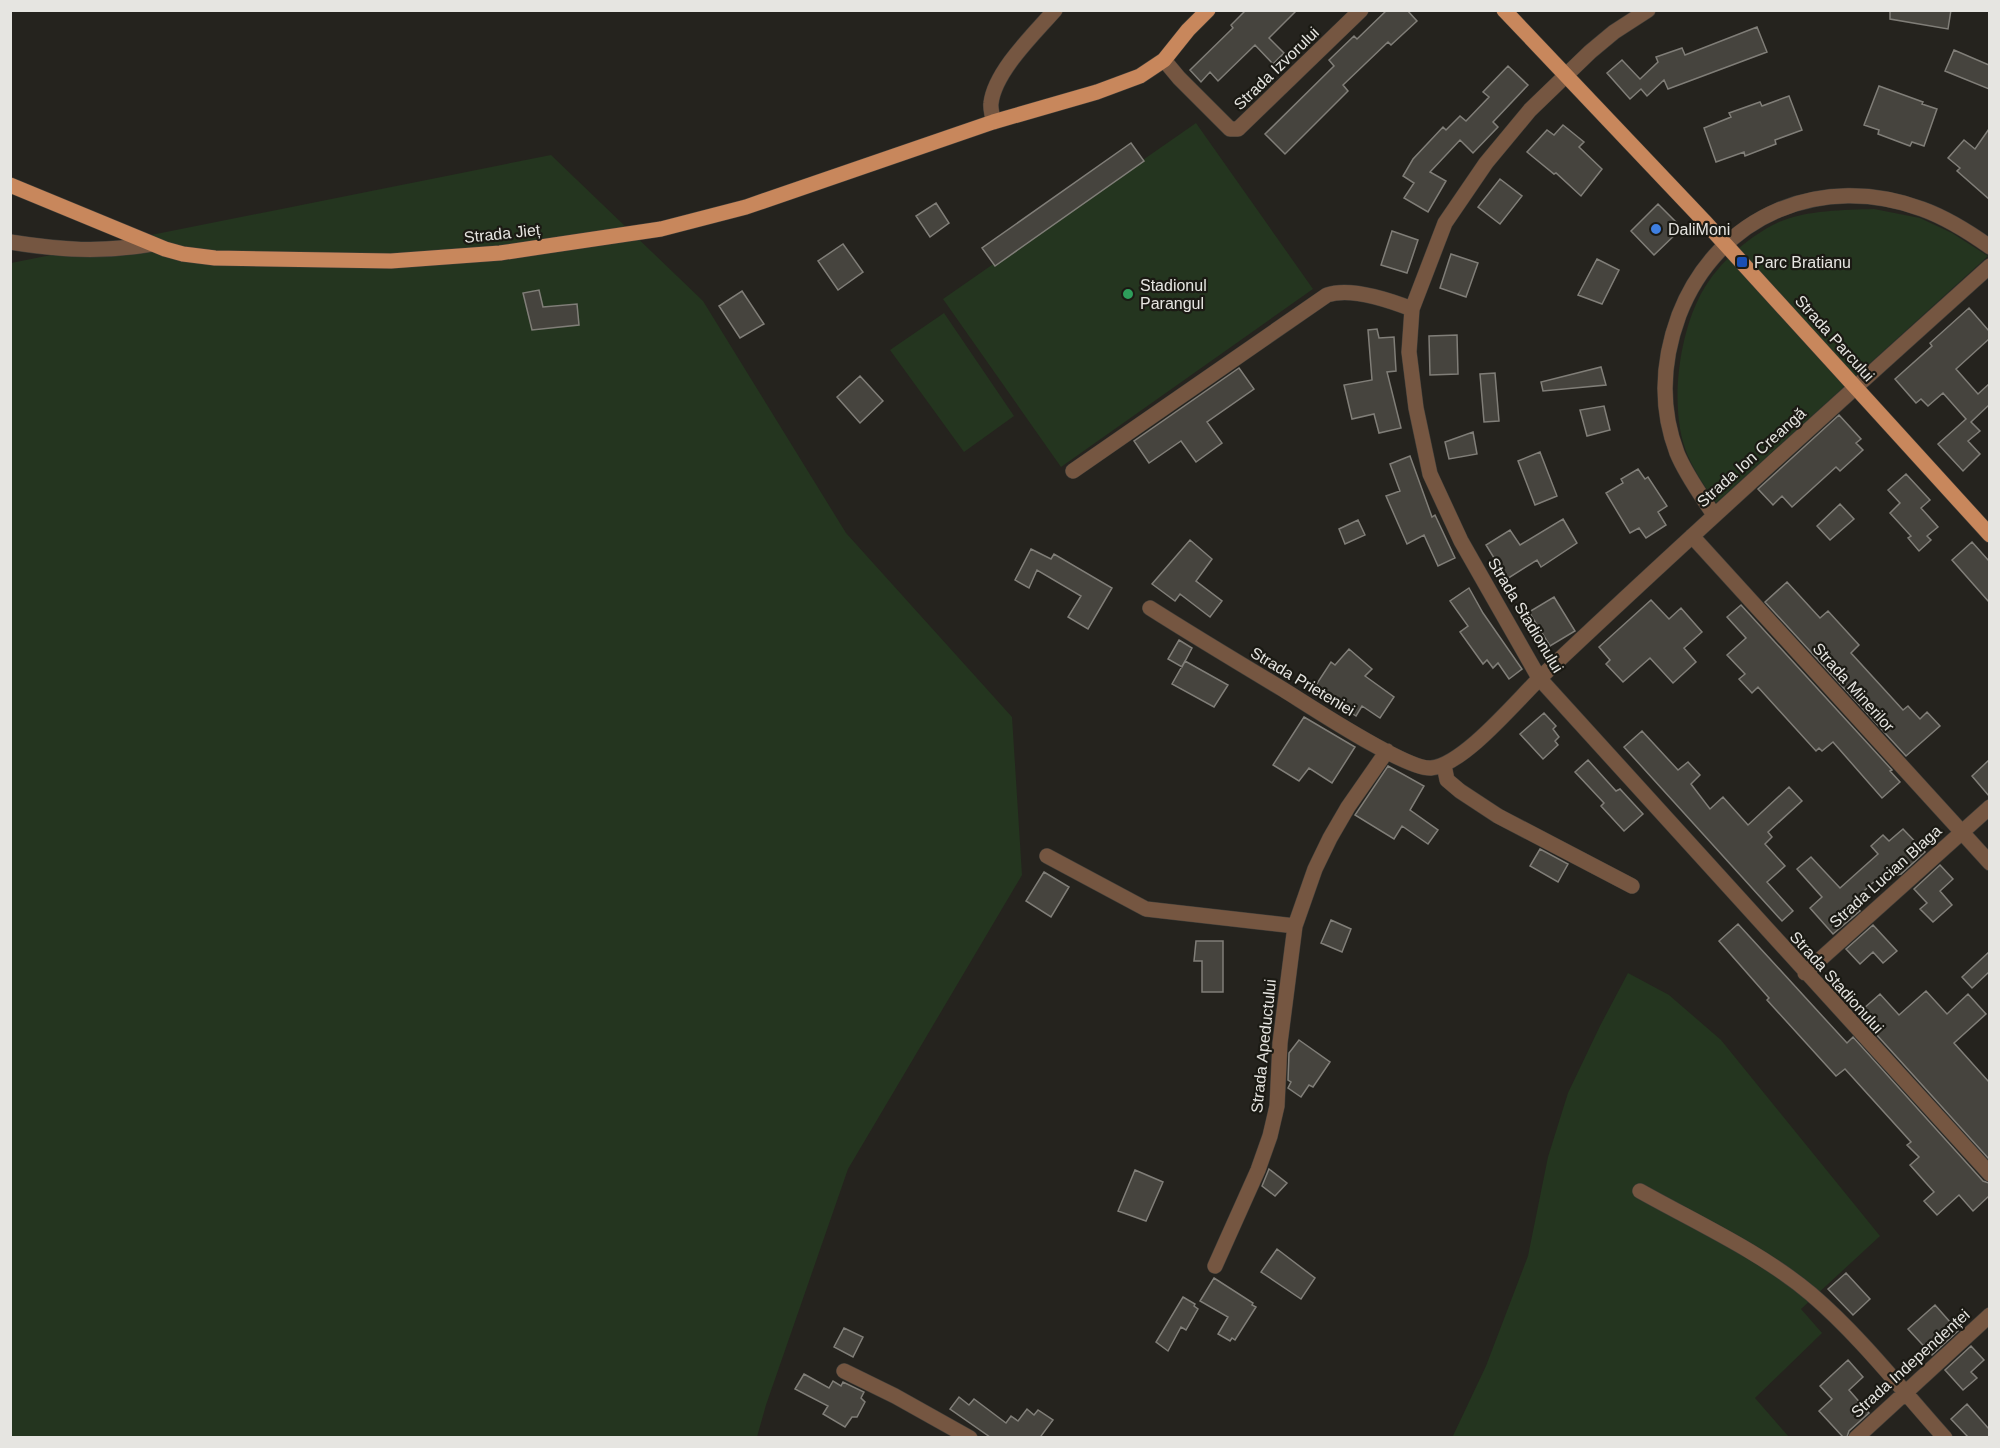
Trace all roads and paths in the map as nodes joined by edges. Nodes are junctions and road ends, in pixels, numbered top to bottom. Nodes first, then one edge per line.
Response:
1 (1055, 10) edge
2 (1208, 10) edge
3 (1361, 10) edge
4 (1504, 10) edge
5 (1648, 10) edge
6 (1164, 60) junction
7 (1567, 75) junction
8 (993, 122) junction
9 (10, 185) edge
10 (10, 242) edge
11 (152, 244) junction
12 (1725, 244) junction
13 (1989, 247) edge
14 (1989, 266) edge
15 (1412, 309) junction
16 (1856, 387) junction
17 (1073, 471) dead end
18 (1714, 515) junction
19 (1989, 535) edge
20 (1692, 536) junction
21 (1150, 608) dead end
22 (1539, 678) junction
23 (1387, 751) junction
24 (1444, 765) junction
25 (1989, 807) edge
26 (1962, 832) junction
27 (1047, 856) dead end
28 (1989, 862) edge
29 (1632, 886) dead end
30 (1295, 926) junction
31 (1805, 973) junction
32 (1989, 1174) edge
33 (1640, 1191) dead end
34 (1215, 1266) dead end
35 (1989, 1315) edge
36 (844, 1371) dead end
37 (1905, 1393) junction
38 (970, 1437) edge
39 (1856, 1437) edge
40 (1945, 1437) edge

1 - 8 street
2 - 6 main road
3 - 6 street, Strada Izvorului
4 - 7 main road, Strada Parcului
5 - 7 street, Strada Stadionului
6 - 8 main road
7 - 12 main road, Strada Parcului
7 - 15 street, Strada Stadionului
8 - 11 main road, Strada Jieț
9 - 11 main road, Strada Jieț
10 - 11 street
12 - 13 street
12 - 16 main road, Strada Parcului
12 - 18 street
14 - 16 street, Strada Ion Creangă
15 - 17 street
15 - 22 street, Strada Stadionului
16 - 18 street, Strada Ion Creangă
16 - 19 main road, Strada Parcului
18 - 20 street, Strada Ion Creangă
20 - 22 street, Strada Ion Creangă
20 - 26 street, Strada Minerilor
21 - 23 street, Strada Prieteniei
22 - 24 street
22 - 31 street, Strada Stadionului
23 - 24 street, Strada Prieteniei
23 - 30 street, Strada Apeductului
24 - 29 street
25 - 26 street, Strada Lucian Blaga
26 - 28 street, Strada Minerilor
26 - 31 street, Strada Lucian Blaga
27 - 30 street
30 - 34 street, Strada Apeductului
31 - 32 street, Strada Stadionului
33 - 37 street
35 - 37 street, Strada Independenței
36 - 38 street
37 - 39 street, Strada Independenței
37 - 40 street

